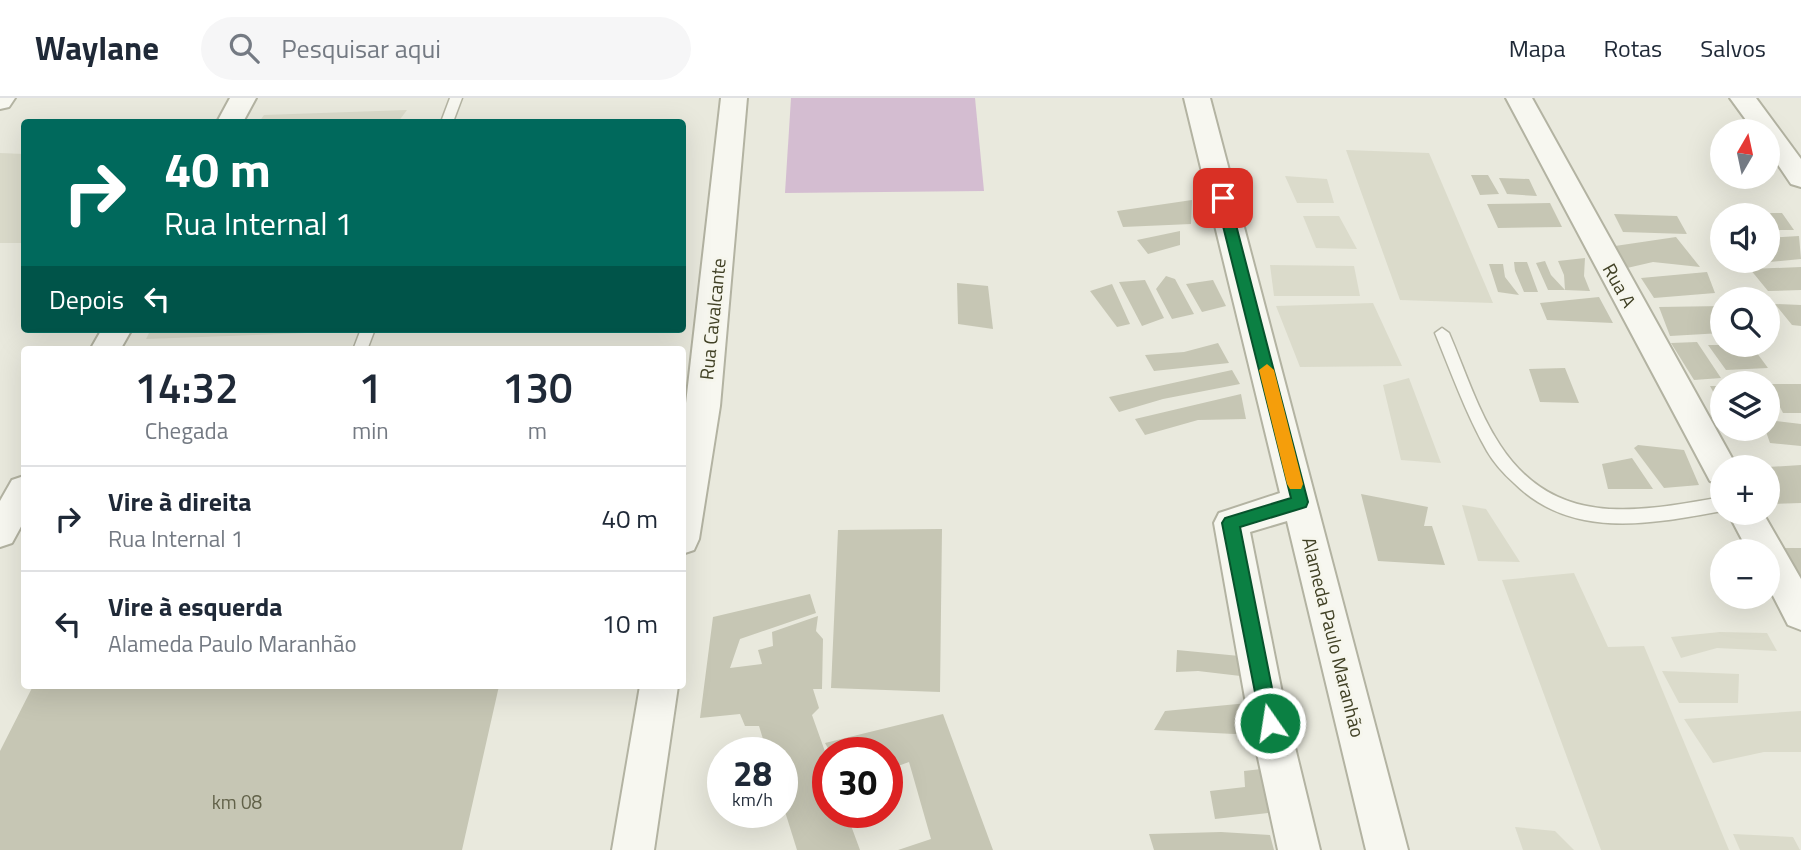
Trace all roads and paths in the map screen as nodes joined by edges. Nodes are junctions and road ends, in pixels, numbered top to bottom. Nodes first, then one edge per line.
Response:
1 (243, 98) edge
2 (456, 98) edge
3 (734, 98) edge
4 (1198, 98) edge
5 (1519, 98) edge
6 (1743, 98) edge
7 (232, 119) edge
8 (448, 119) edge
9 (1758, 119) edge
10 (1780, 150) edge
11 (1801, 178) edge
12 (1442, 332) dead end
13 (1713, 455) edge
14 (21, 494) edge
15 (1300, 502) junction
16 (1710, 506) edge
17 (686, 508) edge
18 (0, 532) edge
19 (1780, 575) edge
20 (1801, 613) edge
21 (659, 689) edge
22 (633, 850) edge
23 (1299, 850) edge
24 (1387, 850) edge

1 - 7 street
2 - 8 lane
3 - 17 street, Rua Cavalcante
4 - 15 street, Alameda Paulo Maranhão
5 - 13 street, Rua A
6 - 9 street
10 - 11 street
12 - 16 lane
14 - 18 street
15 - 23 street
15 - 24 street, Alameda Paulo Maranhão
19 - 20 street
21 - 22 street

